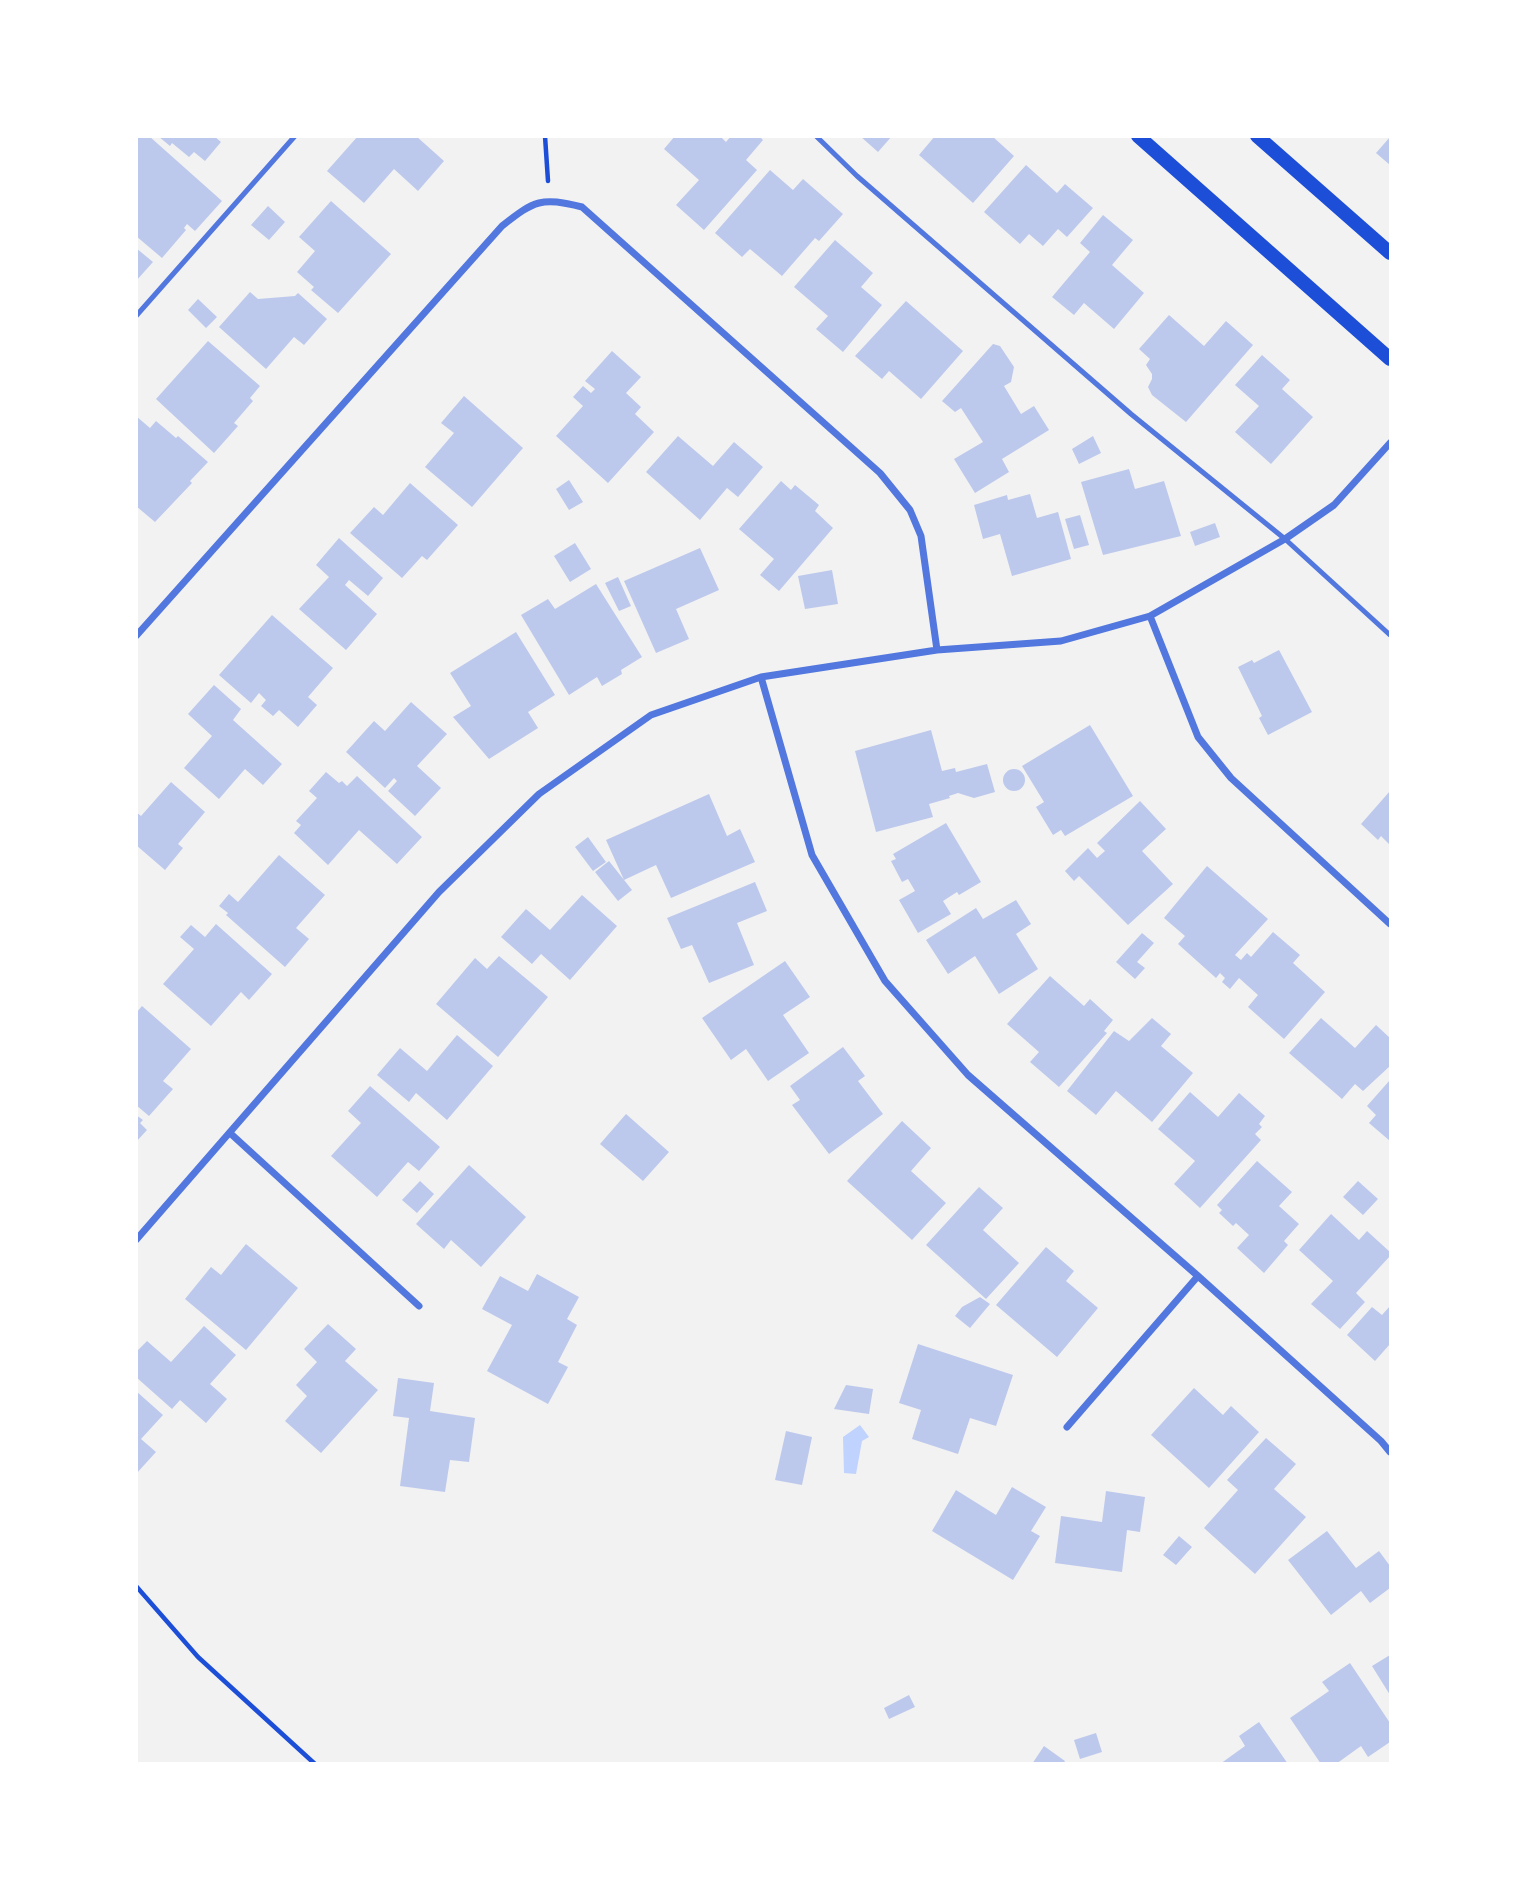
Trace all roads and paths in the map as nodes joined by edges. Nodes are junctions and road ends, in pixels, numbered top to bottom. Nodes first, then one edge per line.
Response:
1 (295, 136) edge
2 (545, 136) edge
3 (816, 136) edge
4 (1138, 136) edge
5 (1257, 136) edge
6 (550, 200) junction
7 (1391, 253) edge
8 (136, 316) edge
9 (1391, 359) edge
10 (1391, 443) edge
11 (1285, 539) junction
12 (1150, 616) junction
13 (1391, 635) edge
14 (136, 636) edge
15 (937, 650) junction
16 (761, 677) junction
17 (1391, 924) edge
18 (230, 1133) junction
19 (136, 1240) edge
20 (1198, 1276) junction
21 (419, 1306) dead end
22 (1067, 1427) dead end
23 (1391, 1452) edge
24 (136, 1586) edge
25 (315, 1763) edge

1 - 8 lane
2 - 6 path
3 - 11 lane
4 - 9 main road
5 - 7 main road
6 - 14 street
6 - 15 street
10 - 11 street
11 - 12 street
11 - 13 lane
12 - 15 street
12 - 17 street
15 - 16 street
16 - 18 street
16 - 20 street
18 - 19 street
18 - 21 street
20 - 22 street
20 - 23 street
24 - 25 path

